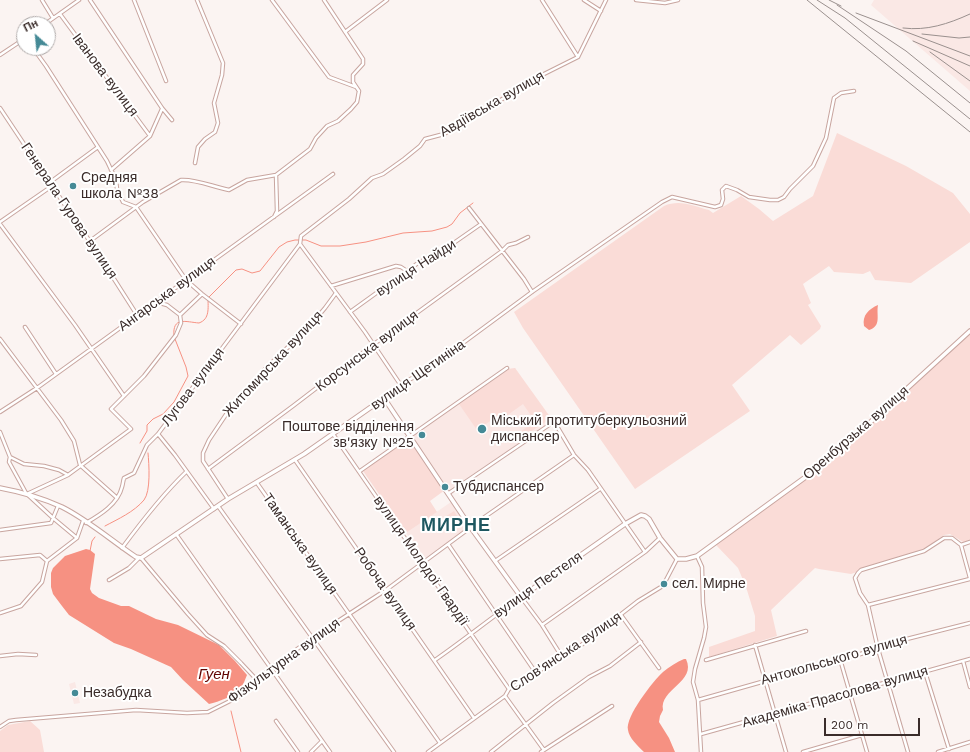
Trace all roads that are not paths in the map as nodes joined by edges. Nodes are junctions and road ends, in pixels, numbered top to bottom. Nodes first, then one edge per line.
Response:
1 (42, 0) edge
2 (79, 0) edge
3 (90, 0) edge
4 (134, 0) edge
5 (197, 0) edge
6 (272, 0) edge
7 (324, 0) edge
8 (387, 0) edge
9 (542, 0) edge
10 (584, 0) edge
11 (606, 0) edge
12 (636, 0) edge
13 (678, 0) edge
14 (382, 1) edge
15 (601, 11) junction
16 (60, 14) junction
17 (52, 16) edge
18 (56, 16) edge
19 (345, 32) junction
20 (16, 44) edge
21 (0, 55) edge
22 (38, 56) edge
23 (578, 57) junction
24 (166, 81) dead end
25 (356, 87) junction
26 (854, 91) dead end
27 (0, 108) edge
28 (162, 108) junction
29 (172, 120) dead end
30 (150, 136) junction
31 (98, 147) junction
32 (195, 163) dead end
33 (111, 170) junction
34 (333, 174) dead end
35 (276, 175) junction
36 (49, 183) junction
37 (52, 186) junction
38 (136, 207) junction
39 (469, 208) dead end
40 (272, 219) junction
41 (0, 223) edge
42 (482, 224) junction
43 (528, 237) dead end
44 (90, 241) junction
45 (300, 244) junction
46 (502, 251) junction
47 (407, 271) junction
48 (186, 280) junction
49 (331, 286) junction
50 (336, 292) junction
51 (532, 292) junction
52 (202, 294) junction
53 (155, 302) junction
54 (350, 312) junction
55 (137, 315) junction
56 (181, 316) junction
57 (241, 324) junction
58 (26, 327) dead end
59 (970, 331) edge
60 (0, 339) edge
61 (374, 344) junction
62 (91, 349) junction
63 (507, 368) dead end
64 (56, 374) junction
65 (400, 384) junction
66 (37, 388) junction
67 (124, 396) junction
68 (384, 398) junction
69 (0, 412) edge
70 (0, 432) edge
71 (158, 434) junction
72 (333, 434) junction
73 (409, 436) junction
74 (574, 455) junction
75 (10, 457) junction
76 (295, 460) junction
77 (80, 465) junction
78 (208, 469) junction
79 (360, 471) junction
80 (186, 472) junction
81 (68, 475) junction
82 (257, 483) junction
83 (0, 488) edge
84 (600, 489) junction
85 (27, 493) junction
86 (449, 493) junction
87 (116, 497) junction
88 (228, 499) junction
89 (58, 506) junction
90 (218, 506) junction
91 (214, 509) junction
92 (53, 518) junction
93 (85, 522) junction
94 (625, 524) junction
95 (471, 528) junction
96 (0, 530) edge
97 (176, 534) junction
98 (77, 538) junction
99 (660, 538) junction
100 (970, 542) edge
101 (448, 544) junction
102 (961, 545) junction
103 (122, 548) junction
104 (645, 552) junction
105 (697, 556) junction
106 (140, 558) junction
107 (677, 558) junction
108 (0, 559) edge
109 (47, 561) junction
110 (495, 561) junction
111 (423, 563) junction
112 (970, 579) edge
113 (109, 580) dead end
114 (386, 590) junction
115 (521, 597) junction
116 (868, 606) junction
117 (0, 613) edge
118 (349, 613) junction
119 (496, 614) junction
120 (621, 615) junction
121 (970, 623) edge
122 (542, 625) junction
123 (806, 631) dead end
124 (471, 634) junction
125 (312, 638) junction
126 (641, 642) junction
127 (755, 645) junction
128 (878, 649) junction
129 (36, 655) dead end
130 (0, 656) edge
131 (562, 657) junction
132 (840, 659) junction
133 (970, 659) edge
134 (435, 660) junction
135 (706, 660) dead end
136 (963, 661) junction
137 (659, 668) dead end
138 (272, 669) junction
139 (925, 672) junction
140 (536, 673) junction
141 (256, 679) junction
142 (765, 680) junction
143 (887, 682) junction
144 (970, 686) edge
145 (509, 688) junction
146 (849, 693) junction
147 (505, 696) junction
148 (698, 700) junction
149 (612, 706) dead end
150 (774, 715) junction
151 (474, 718) junction
152 (276, 721) dead end
153 (526, 725) junction
154 (0, 727) edge
155 (701, 734) junction
156 (862, 735) junction
157 (322, 741) junction
158 (970, 742) edge
159 (440, 743) junction
160 (949, 749) junction
161 (433, 751) edge
162 (543, 751) edge
163 (298, 752) edge
164 (311, 752) edge
165 (330, 752) edge
166 (394, 752) edge
167 (428, 752) edge
168 (491, 752) edge
169 (701, 752) edge
170 (786, 752) edge
171 (803, 752) edge
172 (867, 752) edge
173 (908, 752) edge
174 (938, 752) edge

1 - 17 street
2 - 16 street
3 - 28 street
4 - 24 street
5 - 32 street
6 - 25 street
7 - 19 street
8 - 14 street
9 - 23 street
10 - 15 street
11 - 15 street
12 - 13 street
14 - 19 street
15 - 23 street
16 - 18 street
16 - 30 street, Іванова вулиця
19 - 25 street
20 - 21 street
22 - 31 street
23 - 45 street, Авдіївська вулиця
25 - 35 street
26 - 51 street, вулиця Щетиніна
27 - 36 street, Генерала Гурова вулиця
28 - 29 street
28 - 30 street
30 - 33 street
31 - 33 street
31 - 36 street
33 - 38 street
34 - 40 street, Ангарська вулиця
35 - 38 street
35 - 40 street
36 - 37 street, Генерала Гурова вулиця
37 - 41 street
37 - 44 street, Генерала Гурова вулиця
38 - 44 street
38 - 48 street
39 - 42 street
40 - 48 street, Ангарська вулиця
41 - 62 street
42 - 46 street
42 - 47 street, вулиця Найди
43 - 46 street, Корсунська вулиця
44 - 55 street, Генерала Гурова вулиця
45 - 49 street
45 - 57 street, Лугова вулиця
46 - 51 street
46 - 61 street, Корсунська вулиця
47 - 49 street
47 - 54 street, вулиця Найди
48 - 52 street
48 - 53 street, Ангарська вулиця
49 - 50 street
50 - 54 street
50 - 78 street, Житомирська вулиця
51 - 65 street, вулиця Щетиніна
52 - 56 street
52 - 57 street
53 - 55 street, Ангарська вулиця
53 - 56 street
54 - 61 street
55 - 62 street, Ангарська вулиця
56 - 67 street
57 - 71 street, Лугова вулиця
58 - 64 street
59 - 105 street, Оренбурзька вулиця
60 - 66 street
61 - 65 street
61 - 78 street, Корсунська вулиця
62 - 64 street, Ангарська вулиця
62 - 67 street
63 - 73 street
64 - 66 street, Ангарська вулиця
65 - 68 street, вулиця Щетиніна
66 - 69 street, Ангарська вулиця
66 - 77 street
67 - 77 street
68 - 72 street, вулиця Щетиніна
68 - 73 street
70 - 75 street
71 - 80 street
71 - 87 street, Лугова вулиця
72 - 76 street, вулиця Щетиніна
72 - 79 street, вулиця Молодої Гвардії
73 - 79 street
73 - 86 street
74 - 84 street
74 - 86 street
74 - 95 street, Фізкультурна вулиця
75 - 81 street
75 - 85 street
76 - 82 street, вулиця Щетиніна
76 - 114 street, Робоча вулиця
77 - 81 street
77 - 87 street
78 - 88 street, Житомирська вулиця
79 - 111 street, вулиця Молодої Гвардії
80 - 91 street
80 - 103 street
81 - 85 street
82 - 88 street, вулиця Щетиніна
82 - 118 street, Таманська вулиця
83 - 85 street
84 - 94 street
84 - 110 street
85 - 89 street
85 - 92 street
86 - 95 street
87 - 93 street, Лугова вулиця
88 - 90 street, вулиця Щетиніна
89 - 92 street
89 - 93 street
90 - 91 street, вулиця Щетиніна
90 - 125 street
91 - 97 street, вулиця Щетиніна
92 - 96 street
92 - 98 street
93 - 98 street
93 - 103 street
94 - 99 street, вулиця Пестеля
94 - 104 street
94 - 115 street, вулиця Пестеля
95 - 101 street, Фізкультурна вулиця
95 - 110 street
97 - 106 street, вулиця Щетиніна
97 - 138 street
98 - 109 street
99 - 104 street
99 - 107 street
100 - 102 street
101 - 111 street, Фізкультурна вулиця
101 - 119 street
102 - 112 street
102 - 116 street
103 - 106 street
104 - 122 street
105 - 107 street
105 - 148 street
106 - 113 street
106 - 141 street
107 - 120 street, Слов'янська вулиця
108 - 109 street
109 - 117 street
110 - 115 street
111 - 114 street, Фізкультурна вулиця
111 - 124 street, вулиця Молодої Гвардії
112 - 116 street
114 - 118 street, Фізкультурна вулиця
114 - 134 street, Робоча вулиця
115 - 119 street, вулиця Пестеля
115 - 122 street
116 - 128 street
118 - 125 street, Фізкультурна вулиця
118 - 159 street, Таманська вулиця
119 - 124 street, вулиця Пестеля
119 - 140 street
120 - 126 street
120 - 131 street, Слов'янська вулиця
121 - 128 street, Антокольського вулиця
122 - 131 street
123 - 127 street
124 - 134 street, вулиця Пестеля
124 - 145 street, вулиця Молодої Гвардії
125 - 138 street, Фізкультурна вулиця
125 - 166 street
126 - 137 street
126 - 153 street
127 - 135 street
127 - 142 street
128 - 132 street, Антокольського вулиця
128 - 143 street
129 - 130 street
131 - 140 street, Слов'янська вулиця
132 - 142 street, Антокольського вулиця
132 - 146 street
133 - 136 street, Академіка Прасолова вулиця
134 - 151 street, Робоча вулиця
136 - 139 street, Академіка Прасолова вулиця
136 - 144 street
138 - 141 street, Фізкультурна вулиця
138 - 157 street
139 - 143 street, Академіка Прасолова вулиця
139 - 160 street
140 - 145 street, Слов'янська вулиця
141 - 154 street, Фізкультурна вулиця
142 - 148 street, Антокольського вулиця
142 - 150 street
143 - 146 street, Академіка Прасолова вулиця
143 - 173 street
145 - 147 street, Слов'янська вулиця
146 - 150 street, Академіка Прасолова вулиця
146 - 156 street
147 - 151 street, Слов'янська вулиця
147 - 153 street
148 - 155 street
149 - 162 street
150 - 155 street, Академіка Прасолова вулиця
150 - 170 street
151 - 159 street, Слов'янська вулиця
152 - 163 street
153 - 162 street
153 - 168 street
155 - 169 street
156 - 171 street
156 - 172 street
157 - 164 street
157 - 165 street
158 - 160 street
159 - 161 street, Слов'янська вулиця
160 - 174 street
161 - 167 street, Слов'янська вулиця

